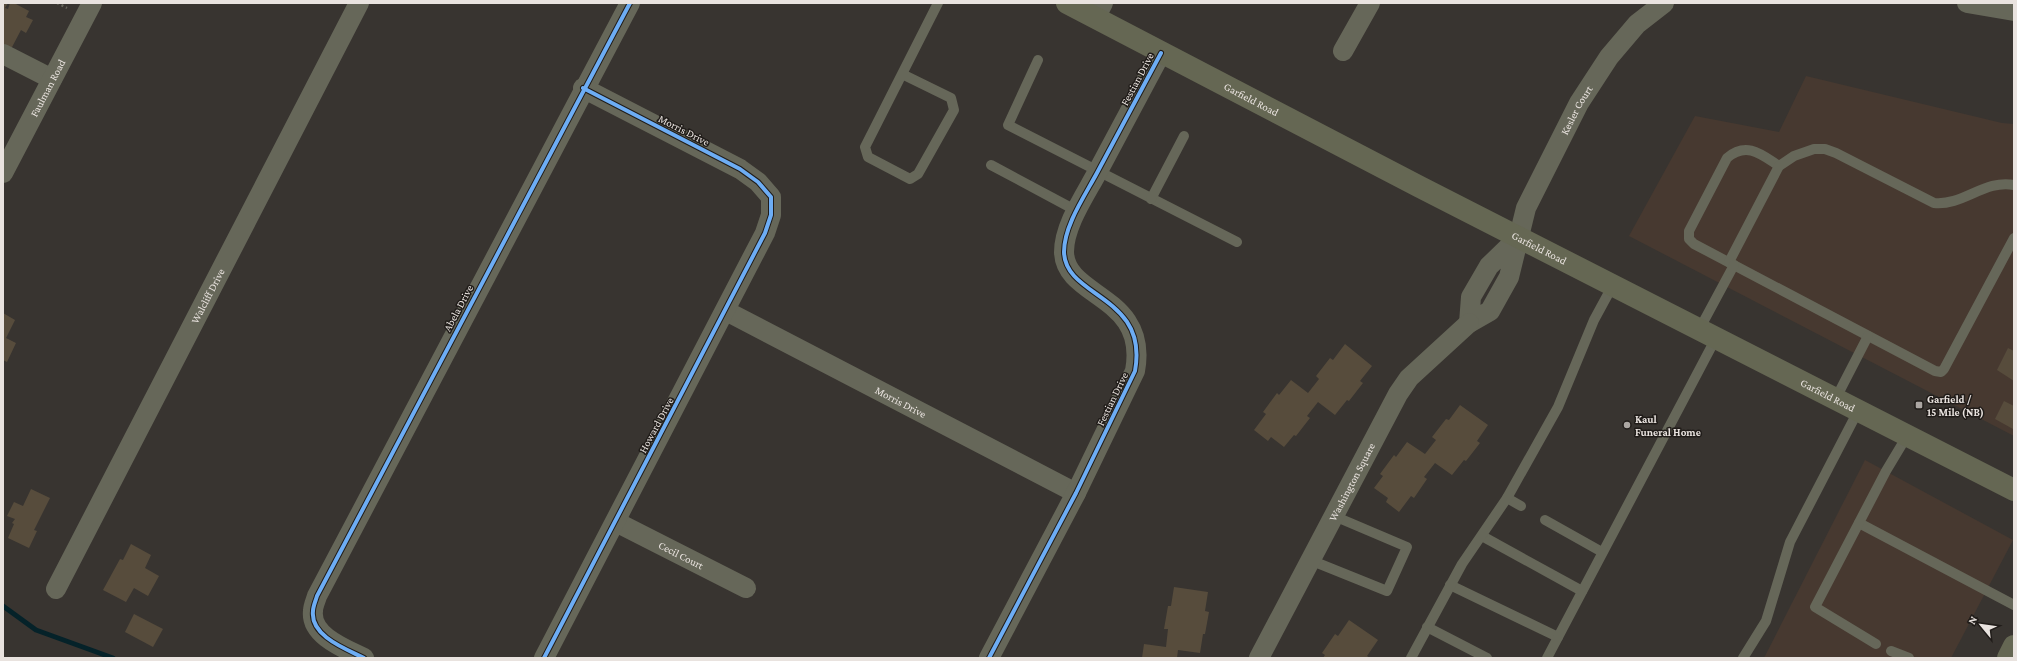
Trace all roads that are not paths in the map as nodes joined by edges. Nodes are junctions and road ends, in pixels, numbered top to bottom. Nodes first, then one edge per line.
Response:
1 (92, 3) edge
2 (359, 3) edge
3 (630, 3) edge
4 (938, 3) edge
5 (1067, 3) edge
6 (1370, 3) edge
7 (1664, 3) edge
8 (1967, 3) edge
9 (1099, 10) edge
10 (2014, 11) edge
11 (1343, 51) dead end
12 (1162, 53) junction
13 (3, 54) edge
14 (1038, 60) dead end
15 (902, 74) junction
16 (52, 79) junction
17 (583, 88) junction
18 (1184, 136) dead end
19 (991, 165) dead end
20 (1779, 166) junction
21 (1098, 171) junction
22 (3, 173) edge
23 (2014, 185) edge
24 (772, 197) joint
25 (1151, 199) junction
26 (1077, 211) junction
27 (1519, 237) junction
28 (2014, 239) edge
29 (1237, 242) dead end
30 (1731, 264) junction
31 (1613, 285) junction
32 (726, 311) junction
33 (1707, 334) junction
34 (1868, 336) junction
35 (1835, 400) junction
36 (1858, 411) junction
37 (1907, 436) junction
38 (2014, 490) edge
39 (1076, 493) junction
40 (1507, 498) junction
41 (1521, 506) dead end
42 (1334, 516) junction
43 (1545, 520) dead end
44 (616, 522) junction
45 (1859, 523) junction
46 (1482, 536) junction
47 (1602, 552) junction
48 (1310, 560) junction
49 (1450, 585) junction
50 (746, 588) dead end
51 (56, 589) dead end
52 (1582, 592) junction
53 (2014, 605) edge
54 (1427, 627) junction
55 (1558, 637) junction
56 (1876, 644) dead end
57 (2014, 646) edge
58 (1891, 651) dead end
59 (364, 658) edge
60 (544, 658) edge
61 (989, 658) edge
62 (1259, 658) edge
63 (1411, 658) edge
64 (1487, 658) edge
65 (1547, 658) edge
66 (1743, 658) edge
67 (1909, 658) edge
68 (2008, 658) edge

1 - 16 street, Faulman Road
2 - 51 street, Walcliff Drive
3 - 17 street, Abela Drive
4 - 15 lane
5 - 9 main road, Garfield Road
6 - 11 street
7 - 27 street, Kesler Court
8 - 10 street
9 - 12 main road, Garfield Road
12 - 21 street, Festian Drive
12 - 27 main road, Garfield Road
13 - 16 street
14 - 21 lane
15 - 15 lane
16 - 22 street, Faulman Road
17 - 24 street, Morris Drive
17 - 59 street, Abela Drive
18 - 25 lane
19 - 26 lane
20 - 23 lane
20 - 30 lane
20 - 30 lane
21 - 25 lane
21 - 26 street, Festian Drive
24 - 32 street, Howard Drive
25 - 29 lane
26 - 39 street, Festian Drive
27 - 31 main road, Garfield Road
27 - 42 street, Washington Square
28 - 34 lane
30 - 33 lane
30 - 34 lane
31 - 33 main road, Garfield Road
31 - 40 lane
32 - 39 street, Morris Drive
32 - 44 street, Howard Drive
33 - 35 main road, Garfield Road
33 - 47 lane
34 - 35 lane
35 - 36 main road, Garfield Road
36 - 37 main road, Garfield Road
36 - 66 lane
37 - 38 main road, Garfield Road
37 - 45 lane
39 - 61 street, Festian Drive
40 - 41 lane
40 - 46 lane
42 - 48 street, Washington Square
42 - 48 lane
43 - 47 lane
44 - 50 street, Cecil Court
44 - 60 street, Howard Drive
45 - 53 lane
45 - 56 lane
46 - 49 lane
46 - 52 lane
47 - 52 lane
48 - 62 street, Washington Square
49 - 54 lane
49 - 55 lane
52 - 55 lane
54 - 63 lane
54 - 64 lane
55 - 65 lane
57 - 68 main road
58 - 67 lane

